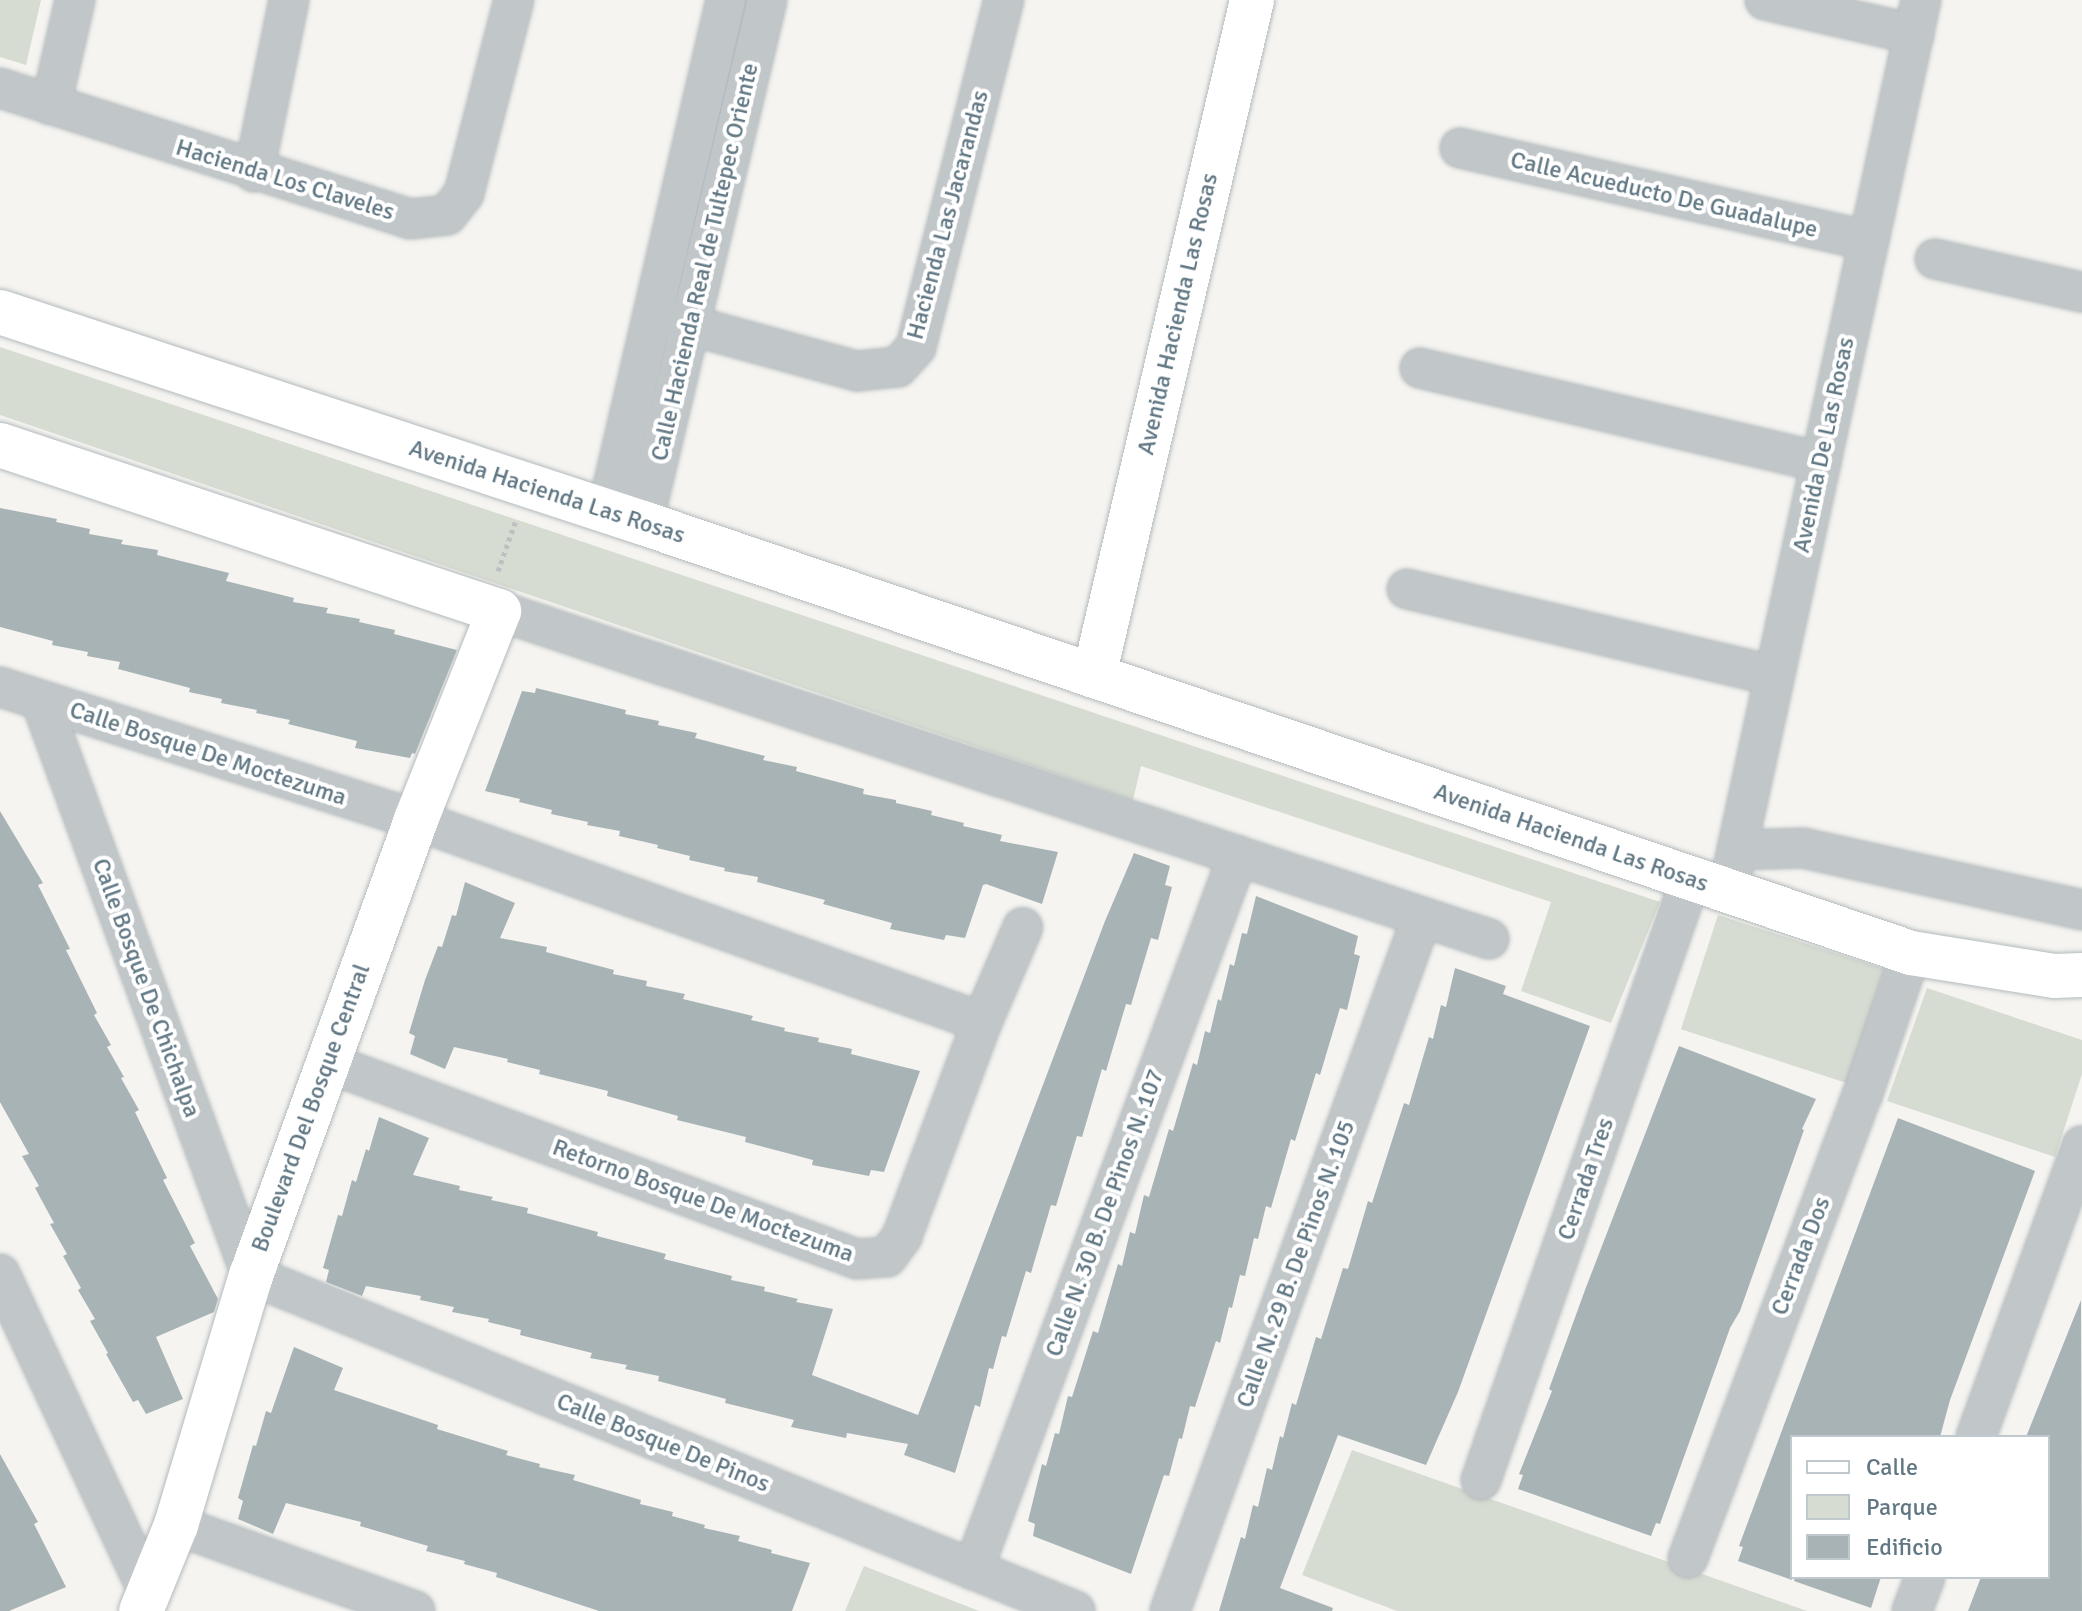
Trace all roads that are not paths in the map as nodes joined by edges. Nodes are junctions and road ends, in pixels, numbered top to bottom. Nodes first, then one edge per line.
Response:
1 (75, 0) edge
2 (289, 0) edge
3 (514, 0) edge
4 (726, 0) edge
5 (767, 0) edge
6 (1004, 0) edge
7 (1252, 0) edge
8 (1765, 0) edge
9 (1917, 17) edge
10 (0, 88) edge
11 (51, 105) junction
12 (1460, 148) dead end
13 (254, 172) junction
14 (1869, 241) junction
15 (1935, 259) dead end
16 (2082, 292) edge
17 (0, 312) edge
18 (653, 315) junction
19 (690, 324) junction
20 (1420, 368) dead end
21 (0, 445) edge
22 (1821, 462) junction
23 (625, 518) junction
24 (1407, 589) dead end
25 (492, 608) junction
26 (1094, 676) junction
27 (1774, 676) junction
28 (0, 687) edge
29 (41, 701) junction
30 (416, 820) junction
31 (1238, 856) junction
32 (1718, 873) junction
33 (2082, 910) edge
34 (1422, 917) junction
35 (1023, 927) dead end
36 (1489, 939) dead end
37 (1911, 953) junction
38 (2073, 983) edge
39 (982, 1022) junction
40 (328, 1063) junction
41 (2082, 1146) edge
42 (0, 1274) edge
43 (251, 1275) junction
44 (1977, 1435) edge
45 (1481, 1480) dead end
46 (176, 1525) junction
47 (1688, 1558) dead end
48 (973, 1570) junction
49 (1924, 1579) edge
50 (144, 1601) edge
51 (415, 1611) edge
52 (1075, 1611) edge
53 (1170, 1611) edge
54 (1912, 1611) edge

1 - 11 street
2 - 13 street
3 - 13 street, Hacienda Los Claveles
4 - 18 street
5 - 19 street, Calle Hacienda Real de Tultepec Oriente
6 - 19 street, Hacienda Las Jacarandas
7 - 26 street, Avenida Hacienda Las Rosas
8 - 9 street
9 - 14 street, Avenida De Las Rosas
10 - 11 street, Hacienda Los Claveles
11 - 13 street, Hacienda Los Claveles
12 - 14 street, Calle Acueducto De Guadalupe
14 - 22 street, Avenida De Las Rosas
15 - 16 street
17 - 23 street, Avenida Hacienda Las Rosas
18 - 19 street, Hacienda Las Jacarandas
18 - 23 street
19 - 23 street, Calle Hacienda Real de Tultepec Oriente
20 - 22 street
21 - 25 street
22 - 27 street, Avenida De Las Rosas
23 - 26 street, Avenida Hacienda Las Rosas
24 - 27 street
25 - 30 street, Boulevard Del Bosque Central
25 - 31 street
26 - 32 street, Avenida Hacienda Las Rosas
27 - 32 street, Avenida De Las Rosas
28 - 29 street, Calle Bosque De Moctezuma
29 - 30 street, Calle Bosque De Moctezuma
29 - 43 street, Calle Bosque De Chichalpa
30 - 39 street
30 - 40 street, Boulevard Del Bosque Central
31 - 34 street
31 - 48 street, Calle N. 30 B. De Pinos N. 107
32 - 33 street
32 - 37 street, Avenida Hacienda Las Rosas
32 - 45 street, Cerrada Tres
34 - 36 street
34 - 53 street, Calle N. 29 B. De Pinos N. 105
35 - 39 street, Retorno Bosque De Moctezuma
37 - 38 street, Avenida Hacienda Las Rosas
37 - 47 street, Cerrada Dos
39 - 40 street, Retorno Bosque De Moctezuma
40 - 43 street, Boulevard Del Bosque Central
41 - 44 street
42 - 50 street
43 - 46 street, Boulevard Del Bosque Central
43 - 48 street, Calle Bosque De Pinos
46 - 50 street, Boulevard Del Bosque Central
46 - 51 street
48 - 52 street, Calle Bosque De Pinos
49 - 54 street

